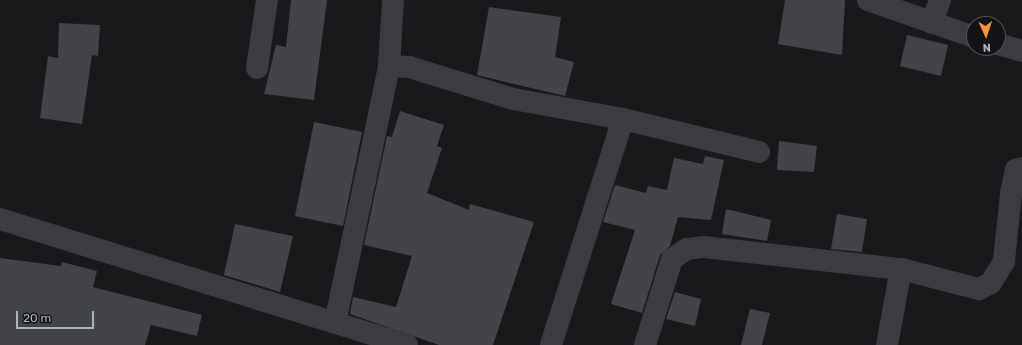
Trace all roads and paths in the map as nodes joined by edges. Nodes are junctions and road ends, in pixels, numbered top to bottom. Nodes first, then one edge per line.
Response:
1 (267, 0) edge
2 (393, 0) edge
3 (868, 0) edge
4 (940, 0) edge
5 (932, 23) junction
6 (966, 34) edge
7 (1006, 46) edge
8 (1022, 51) edge
9 (389, 66) junction
10 (257, 68) dead end
11 (623, 119) junction
12 (759, 152) dead end
13 (1022, 168) edge
14 (0, 219) edge
15 (901, 269) junction
16 (335, 323) junction
17 (407, 345) edge
18 (551, 345) edge
19 (645, 345) edge
20 (887, 345) edge

1 - 10 street
2 - 9 street
3 - 5 street
4 - 5 street
5 - 6 street
7 - 8 street
9 - 11 street
9 - 16 street
11 - 12 street
11 - 18 street
13 - 15 street
14 - 16 street
15 - 19 street
15 - 20 street
16 - 17 street

